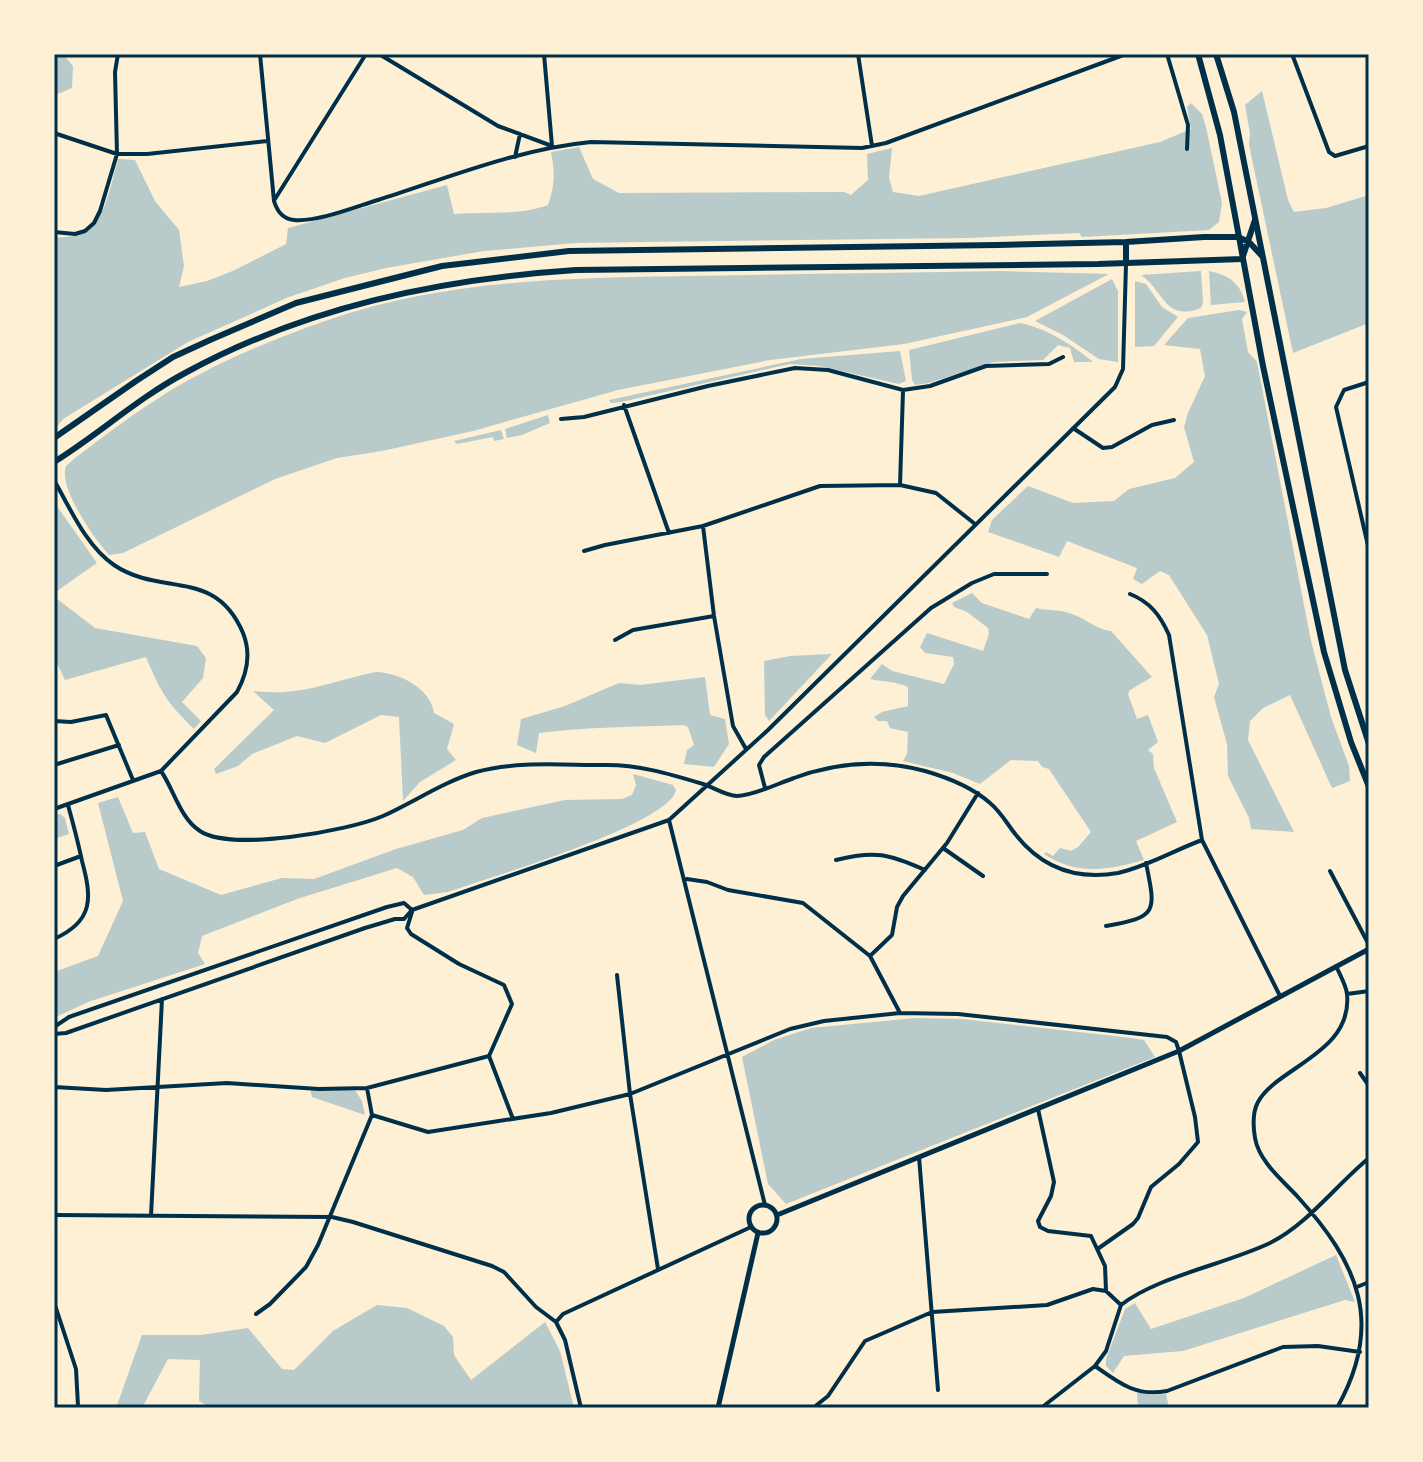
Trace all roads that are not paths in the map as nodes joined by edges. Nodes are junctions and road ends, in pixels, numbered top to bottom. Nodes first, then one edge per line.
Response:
1 (118, 54) edge
2 (260, 54) edge
3 (366, 54) edge
4 (379, 54) edge
5 (544, 54) edge
6 (858, 54) edge
7 (1126, 54) edge
8 (1167, 54) edge
9 (1198, 54) edge
10 (1216, 54) edge
11 (1292, 54) edge
12 (54, 133) edge
13 (520, 134) junction
14 (267, 141) junction
15 (552, 146) junction
16 (872, 146) junction
17 (1369, 146) edge
18 (1187, 149) dead end
19 (117, 154) junction
20 (515, 157) junction
21 (274, 201) junction
22 (1255, 217) junction
23 (54, 232) edge
24 (1238, 237) junction
25 (1126, 242) junction
26 (1249, 242) junction
27 (1262, 256) junction
28 (1242, 259) junction
29 (1126, 263) junction
30 (1063, 357) dead end
31 (1369, 382) edge
32 (903, 390) junction
33 (624, 405) junction
34 (561, 419) dead end
35 (1174, 420) dead end
36 (1073, 427) junction
37 (54, 438) edge
38 (54, 462) edge
39 (54, 480) edge
40 (900, 485) junction
41 (975, 524) junction
42 (703, 526) junction
43 (669, 533) junction
44 (1369, 550) edge
45 (584, 551) dead end
46 (1047, 574) dead end
47 (1130, 594) dead end
48 (714, 616) junction
49 (615, 640) dead end
50 (54, 721) edge
51 (1369, 744) edge
52 (119, 745) junction
53 (746, 749) junction
54 (54, 765) edge
55 (161, 771) junction
56 (133, 780) junction
57 (708, 785) junction
58 (1369, 787) edge
59 (765, 789) junction
60 (978, 793) junction
61 (68, 805) junction
62 (54, 809) edge
63 (669, 820) junction
64 (1202, 840) junction
65 (943, 848) junction
66 (81, 856) junction
67 (836, 860) dead end
68 (1146, 863) junction
69 (54, 866) edge
70 (925, 870) junction
71 (1330, 871) dead end
72 (983, 876) dead end
73 (686, 879) junction
74 (412, 910) junction
75 (1106, 926) dead end
76 (54, 939) edge
77 (1369, 947) edge
78 (870, 956) junction
79 (1336, 966) junction
80 (617, 975) dead end
81 (1369, 991) edge
82 (1347, 994) junction
83 (1280, 996) junction
84 (162, 999) junction
85 (900, 1013) junction
86 (54, 1027) edge
87 (54, 1034) edge
88 (1179, 1051) junction
89 (729, 1054) junction
90 (489, 1056) junction
91 (1360, 1073) dead end
92 (1369, 1086) edge
93 (54, 1087) edge
94 (158, 1088) junction
95 (367, 1088) junction
96 (630, 1094) junction
97 (1038, 1109) junction
98 (372, 1115) junction
99 (514, 1119) junction
100 (919, 1157) junction
101 (1369, 1158) edge
102 (765, 1205) junction
103 (1312, 1212) junction
104 (54, 1215) edge
105 (777, 1215) junction
106 (151, 1216) junction
107 (332, 1217) junction
108 (751, 1227) junction
109 (758, 1233) junction
110 (1099, 1248) junction
111 (658, 1269) junction
112 (1369, 1282) edge
113 (1357, 1287) junction
114 (1106, 1291) junction
115 (54, 1302) edge
116 (1121, 1305) junction
117 (932, 1312) junction
118 (256, 1314) dead end
119 (556, 1322) junction
120 (1361, 1352) junction
121 (1095, 1366) junction
122 (938, 1390) dead end
123 (78, 1407) edge
124 (581, 1408) edge
125 (718, 1408) edge
126 (813, 1408) edge
127 (1041, 1408) edge
128 (1337, 1408) edge

1 - 19 street
2 - 14 street
3 - 21 street
4 - 13 street
5 - 15 street
6 - 16 street
7 - 16 street
8 - 18 street
9 - 24 main road
10 - 22 main road
11 - 17 street
12 - 19 street
13 - 15 street
13 - 20 street
14 - 19 street
14 - 21 street
15 - 16 street
15 - 20 street
19 - 23 street
20 - 21 street
22 - 26 main road
22 - 27 main road
24 - 25 main road
24 - 26 main road
24 - 28 main road
25 - 29 main road
25 - 37 main road
26 - 27 main road
26 - 28 main road
27 - 51 main road
28 - 29 main road
28 - 58 main road
29 - 36 street
29 - 38 main road
30 - 32 street
31 - 44 street
32 - 33 street
32 - 40 street
33 - 34 street
33 - 43 street
35 - 36 street
36 - 41 street
39 - 55 street
40 - 41 street
40 - 42 street
41 - 53 street
42 - 43 street
42 - 48 street
43 - 45 street
46 - 59 street
47 - 64 street
48 - 49 street
48 - 53 street
50 - 52 street
52 - 54 street
52 - 56 street
53 - 57 street
55 - 56 street
55 - 57 street
56 - 61 street
57 - 59 street
57 - 63 street
59 - 60 street
60 - 65 street
60 - 68 street
61 - 62 street
61 - 66 street
63 - 73 street
63 - 74 street
64 - 68 street
64 - 83 street
65 - 70 street
65 - 72 street
66 - 69 street
66 - 76 street
67 - 70 street
68 - 75 street
70 - 78 street
71 - 77 street
73 - 78 street
73 - 89 street
74 - 84 street
74 - 86 street
74 - 90 street
77 - 79 street
78 - 85 street
79 - 82 street
79 - 83 street
80 - 96 street
81 - 82 street
82 - 103 street
83 - 88 street
84 - 87 street
84 - 94 street
85 - 88 street
85 - 89 street
88 - 97 street
88 - 110 street
89 - 96 street
89 - 102 street
90 - 95 street
90 - 99 street
91 - 92 street
93 - 94 street
94 - 95 street
94 - 106 street
95 - 98 street
96 - 99 street
96 - 111 street
97 - 100 street
97 - 110 street
98 - 99 street
98 - 107 street
100 - 105 street
100 - 117 street
101 - 103 street
102 - 105 street
102 - 108 street
103 - 113 street
103 - 116 street
104 - 106 street
105 - 109 street
106 - 107 street
107 - 118 street
107 - 119 street
108 - 109 street
108 - 111 street
109 - 125 street
110 - 114 street
111 - 119 street
112 - 113 street
113 - 120 street
114 - 116 street
114 - 117 street
115 - 123 street
116 - 121 street
117 - 122 street
117 - 126 street
119 - 124 street
120 - 121 street
120 - 128 street
121 - 127 street

